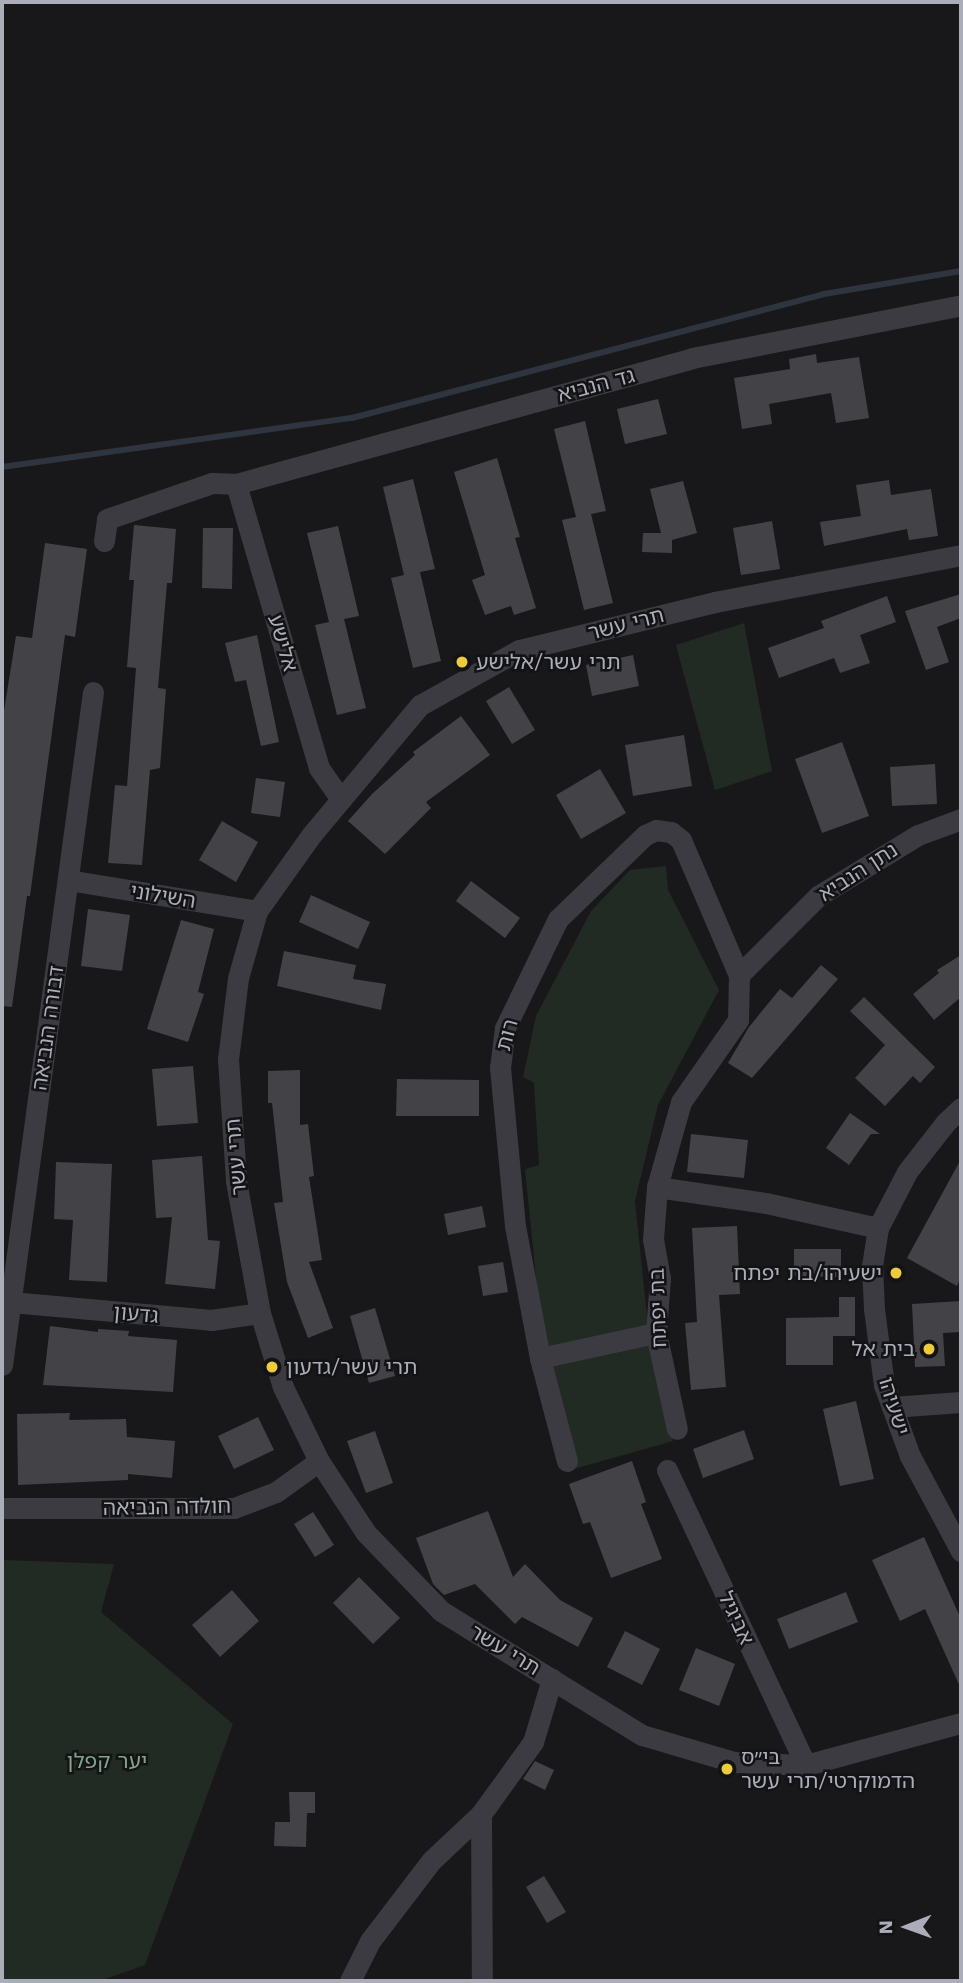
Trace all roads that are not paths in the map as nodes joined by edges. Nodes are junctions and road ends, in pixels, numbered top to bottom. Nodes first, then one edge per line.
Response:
1 (961, 305) edge
2 (236, 484) junction
3 (104, 541) dead end
4 (961, 555) edge
5 (93, 692) dead end
6 (340, 798) junction
7 (961, 819) edge
8 (68, 880) junction
9 (257, 912) junction
10 (738, 975) junction
11 (961, 1108) edge
12 (657, 1187) junction
13 (878, 1228) junction
14 (11, 1302) junction
15 (260, 1313) junction
16 (656, 1333) junction
17 (540, 1358) junction
18 (2, 1364) edge
19 (961, 1402) edge
20 (892, 1407) junction
21 (677, 1429) dead end
22 (319, 1461) junction
23 (567, 1461) dead end
24 (667, 1470) dead end
25 (2, 1508) edge
26 (961, 1551) edge
27 (552, 1679) junction
28 (961, 1723) edge
29 (806, 1765) junction
30 (481, 1814) junction
31 (350, 1981) edge
32 (482, 1981) edge

1 - 2 street, גד הנביא
2 - 3 street, גד הנביא
2 - 6 street, אלישע
4 - 6 street, תרי עשר
5 - 8 street, דבורה הנביאה
6 - 9 street, תרי עשר
7 - 10 street, נתן הנביא
8 - 9 street, השילוני
8 - 14 street, דבורה הנביאה
9 - 15 street, תרי עשר
10 - 12 street, בת יפתח
10 - 17 street, רות
11 - 13 street, ישעיהו
12 - 13 street
12 - 16 street, בת יפתח
13 - 20 street, ישעיהו
14 - 15 street, גדעון
14 - 18 street, דבורה הנביאה
15 - 22 street, תרי עשר
16 - 17 street
16 - 21 street, בת יפתח
17 - 23 street, רות
19 - 20 street
20 - 26 street, ישעיהו
22 - 25 street, חולדה הנביאה
22 - 27 street, תרי עשר
24 - 29 street, אביגיל
27 - 29 street, תרי עשר
27 - 30 street
28 - 29 street, תרי עשר
30 - 31 street
30 - 32 street

